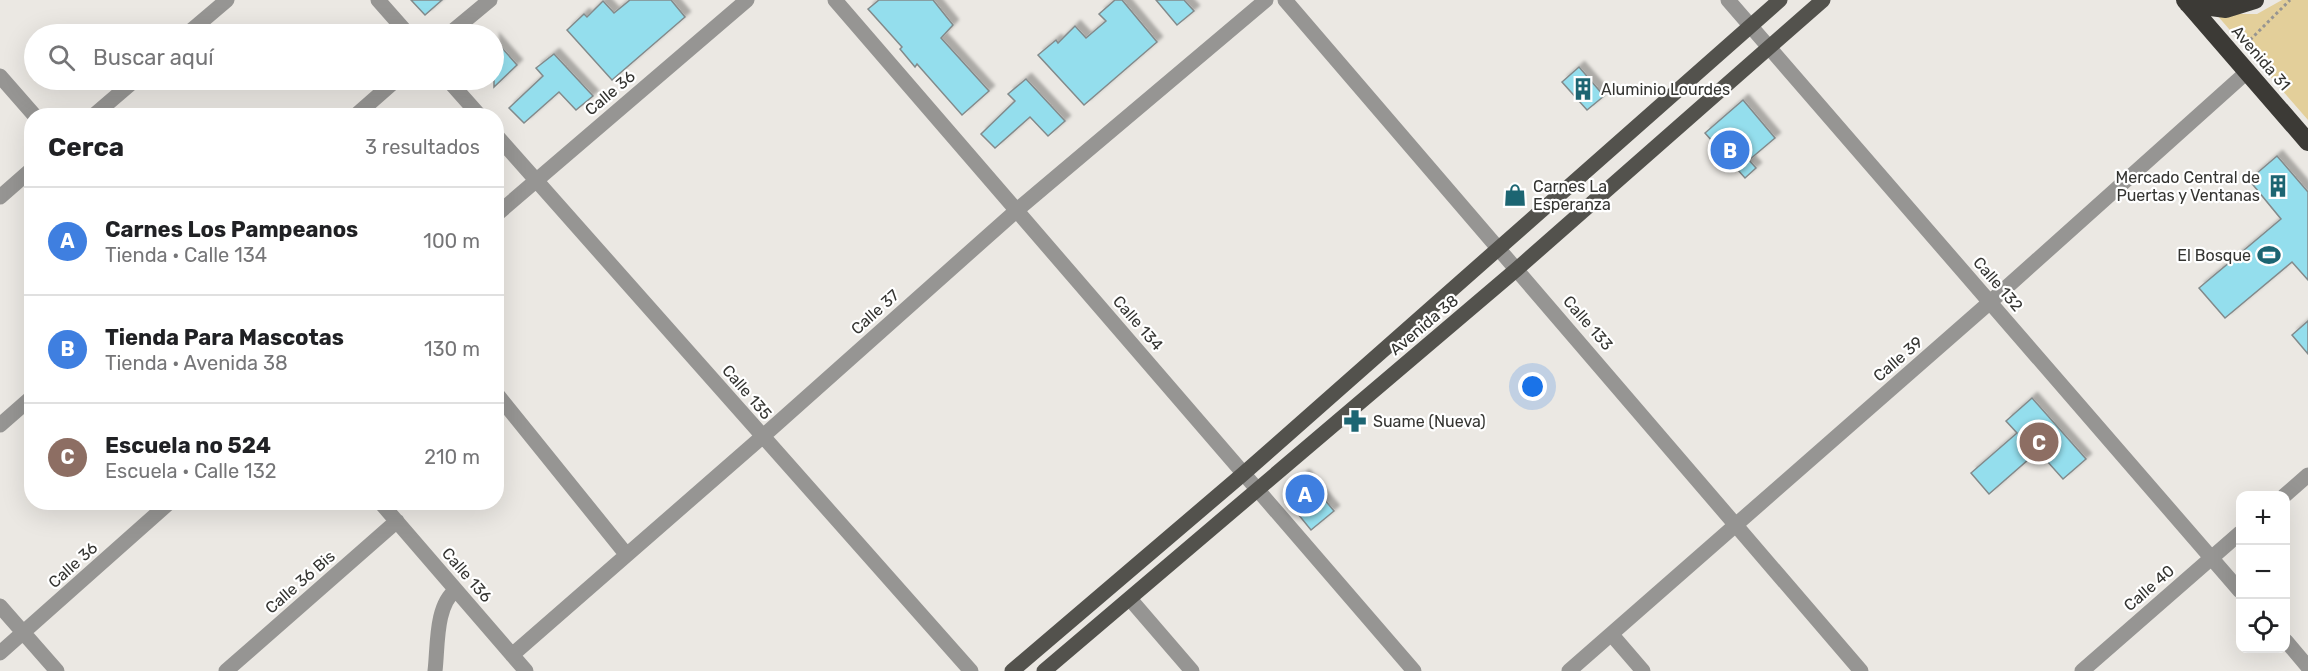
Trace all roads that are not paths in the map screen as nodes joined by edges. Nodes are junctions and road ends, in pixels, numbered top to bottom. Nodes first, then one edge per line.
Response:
1 (227, 0) edge
2 (378, 0) edge
3 (490, 0) edge
4 (747, 0) edge
5 (835, 0) edge
6 (1266, 0) edge
7 (1285, 0) edge
8 (1728, 0) edge
9 (1780, 0) edge
10 (1823, 0) edge
11 (2255, 0) edge
12 (2187, 2) edge
13 (199, 24) edge
14 (399, 24) edge
15 (460, 24) edge
16 (1750, 26) junction
17 (1770, 45) junction
18 (2248, 72) junction
19 (0, 76) edge
20 (123, 90) edge
21 (385, 90) edge
22 (457, 90) edge
23 (28, 108) edge
24 (102, 108) edge
25 (364, 108) edge
26 (473, 108) edge
27 (2308, 141) edge
28 (504, 144) edge
29 (24, 176) edge
30 (536, 180) junction
31 (0, 197) edge
32 (504, 208) edge
33 (1017, 210) junction
34 (1499, 247) junction
35 (1517, 269) junction
36 (1989, 303) junction
37 (504, 403) edge
38 (24, 404) edge
39 (0, 425) edge
40 (762, 437) junction
41 (1243, 474) junction
42 (2308, 475) edge
43 (1258, 490) junction
44 (2289, 491) edge
45 (161, 510) edge
46 (387, 510) edge
47 (397, 521) junction
48 (1737, 524) junction
49 (2236, 536) edge
50 (626, 554) junction
51 (2211, 558) junction
52 (2236, 586) edge
53 (456, 590) junction
54 (1130, 599) junction
55 (0, 606) edge
56 (24, 633) junction
57 (1612, 635) junction
58 (2290, 646) edge
59 (0, 653) edge
60 (512, 655) junction
61 (2308, 666) edge
62 (57, 671) edge
63 (226, 671) edge
64 (435, 671) edge
65 (526, 671) edge
66 (971, 671) edge
67 (1012, 671) edge
68 (1044, 671) edge
69 (1192, 671) edge
70 (1413, 671) edge
71 (1569, 671) edge
72 (1643, 671) edge
73 (1861, 671) edge
74 (2082, 671) edge

1 - 13 street
2 - 14 street
3 - 15 street
4 - 30 street, Calle 36
5 - 33 street, Calle 134
6 - 33 street, Calle 37
7 - 34 street, Calle 133
8 - 16 street, Calle 132
9 - 16 main road, Avenida 38
10 - 17 main road, Avenida 38
11 - 12 highway
12 - 18 highway, Avenida 31
16 - 17 street, Calle 132
16 - 34 main road, Avenida 38
17 - 35 main road, Avenida 38
17 - 36 street, Calle 132
18 - 27 highway, Avenida 31
18 - 36 street, Calle 39
19 - 23 street
20 - 24 street
21 - 25 street
22 - 26 street
28 - 30 street, Calle 135
29 - 31 street
30 - 32 street, Calle 36
30 - 40 street, Calle 135
33 - 40 street, Calle 37
33 - 41 street, Calle 134
34 - 35 street, Calle 133
34 - 41 main road, Avenida 38
35 - 43 main road, Avenida 38
35 - 48 street, Calle 133
36 - 48 street, Calle 39
36 - 51 street, Calle 132
37 - 50 street
38 - 39 street
40 - 50 street, Calle 37
40 - 66 street, Calle 135
41 - 43 street, Calle 134
41 - 67 main road, Avenida 38
42 - 44 street
43 - 54 main road, Avenida 38
43 - 70 street, Calle 134
45 - 56 street, Calle 36
46 - 47 street, Calle 136
47 - 53 street, Calle 136
47 - 63 street, Calle 36 Bis
48 - 57 street, Calle 39
48 - 73 street, Calle 133
49 - 51 street, Calle 40
50 - 60 street, Calle 37
51 - 52 street, Calle 132
51 - 74 street, Calle 40
53 - 60 street, Calle 136
53 - 64 street
54 - 68 main road, Avenida 38
54 - 69 street
55 - 56 street
56 - 59 street, Calle 36
56 - 62 street
57 - 71 street, Calle 39
57 - 72 street
58 - 61 street
60 - 65 street, Calle 136

